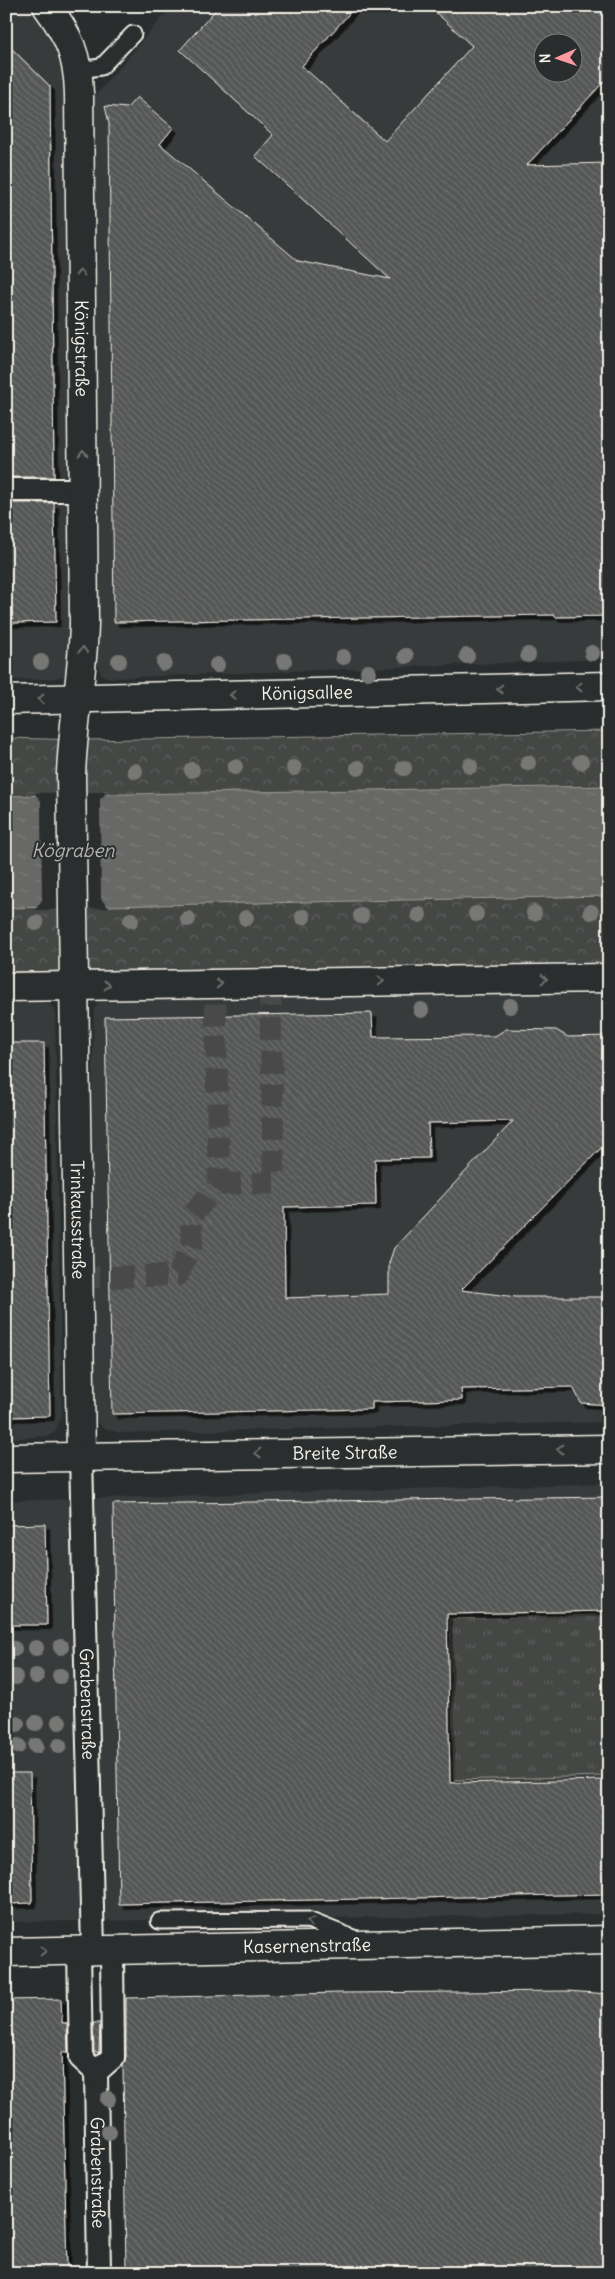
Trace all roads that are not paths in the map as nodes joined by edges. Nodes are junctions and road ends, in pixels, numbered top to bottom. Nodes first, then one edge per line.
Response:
1 (47, 6) edge
2 (133, 34) dead end
3 (79, 81) junction
4 (6, 490) edge
5 (83, 490) junction
6 (609, 686) edge
7 (78, 699) junction
8 (6, 700) edge
9 (71, 774) joint
10 (609, 978) edge
11 (75, 986) junction
12 (6, 987) edge
13 (609, 1449) edge
14 (81, 1456) junction
15 (6, 1458) edge
16 (159, 1921) dead end
17 (609, 1940) edge
18 (372, 1945) junction
19 (95, 1951) junction
20 (6, 1952) edge
21 (96, 2072) junction
22 (99, 2273) edge

1 - 3 street, Königstraße
2 - 3 lane
5 -> 3 street, Königstraße
4 - 5 street
7 -> 5 street, Königstraße
6 -> 7 street, Königsallee
7 -> 8 street, Königsallee
7 - 9 street, Königstraße
9 - 11 street, Trinkausstraße
11 -> 10 street
11 - 12 street
11 - 14 street, Trinkausstraße
13 -> 14 street, Breite Straße
14 - 15 street, Breite Straße
14 - 19 street, Grabenstraße
18 -> 16 lane
17 - 18 street, Kasernenstraße
18 - 19 street, Kasernenstraße
20 -> 19 street, Kasernenstraße
19 - 21 street, Grabenstraße
19 - 21 street, Grabenstraße
21 - 22 street, Grabenstraße

